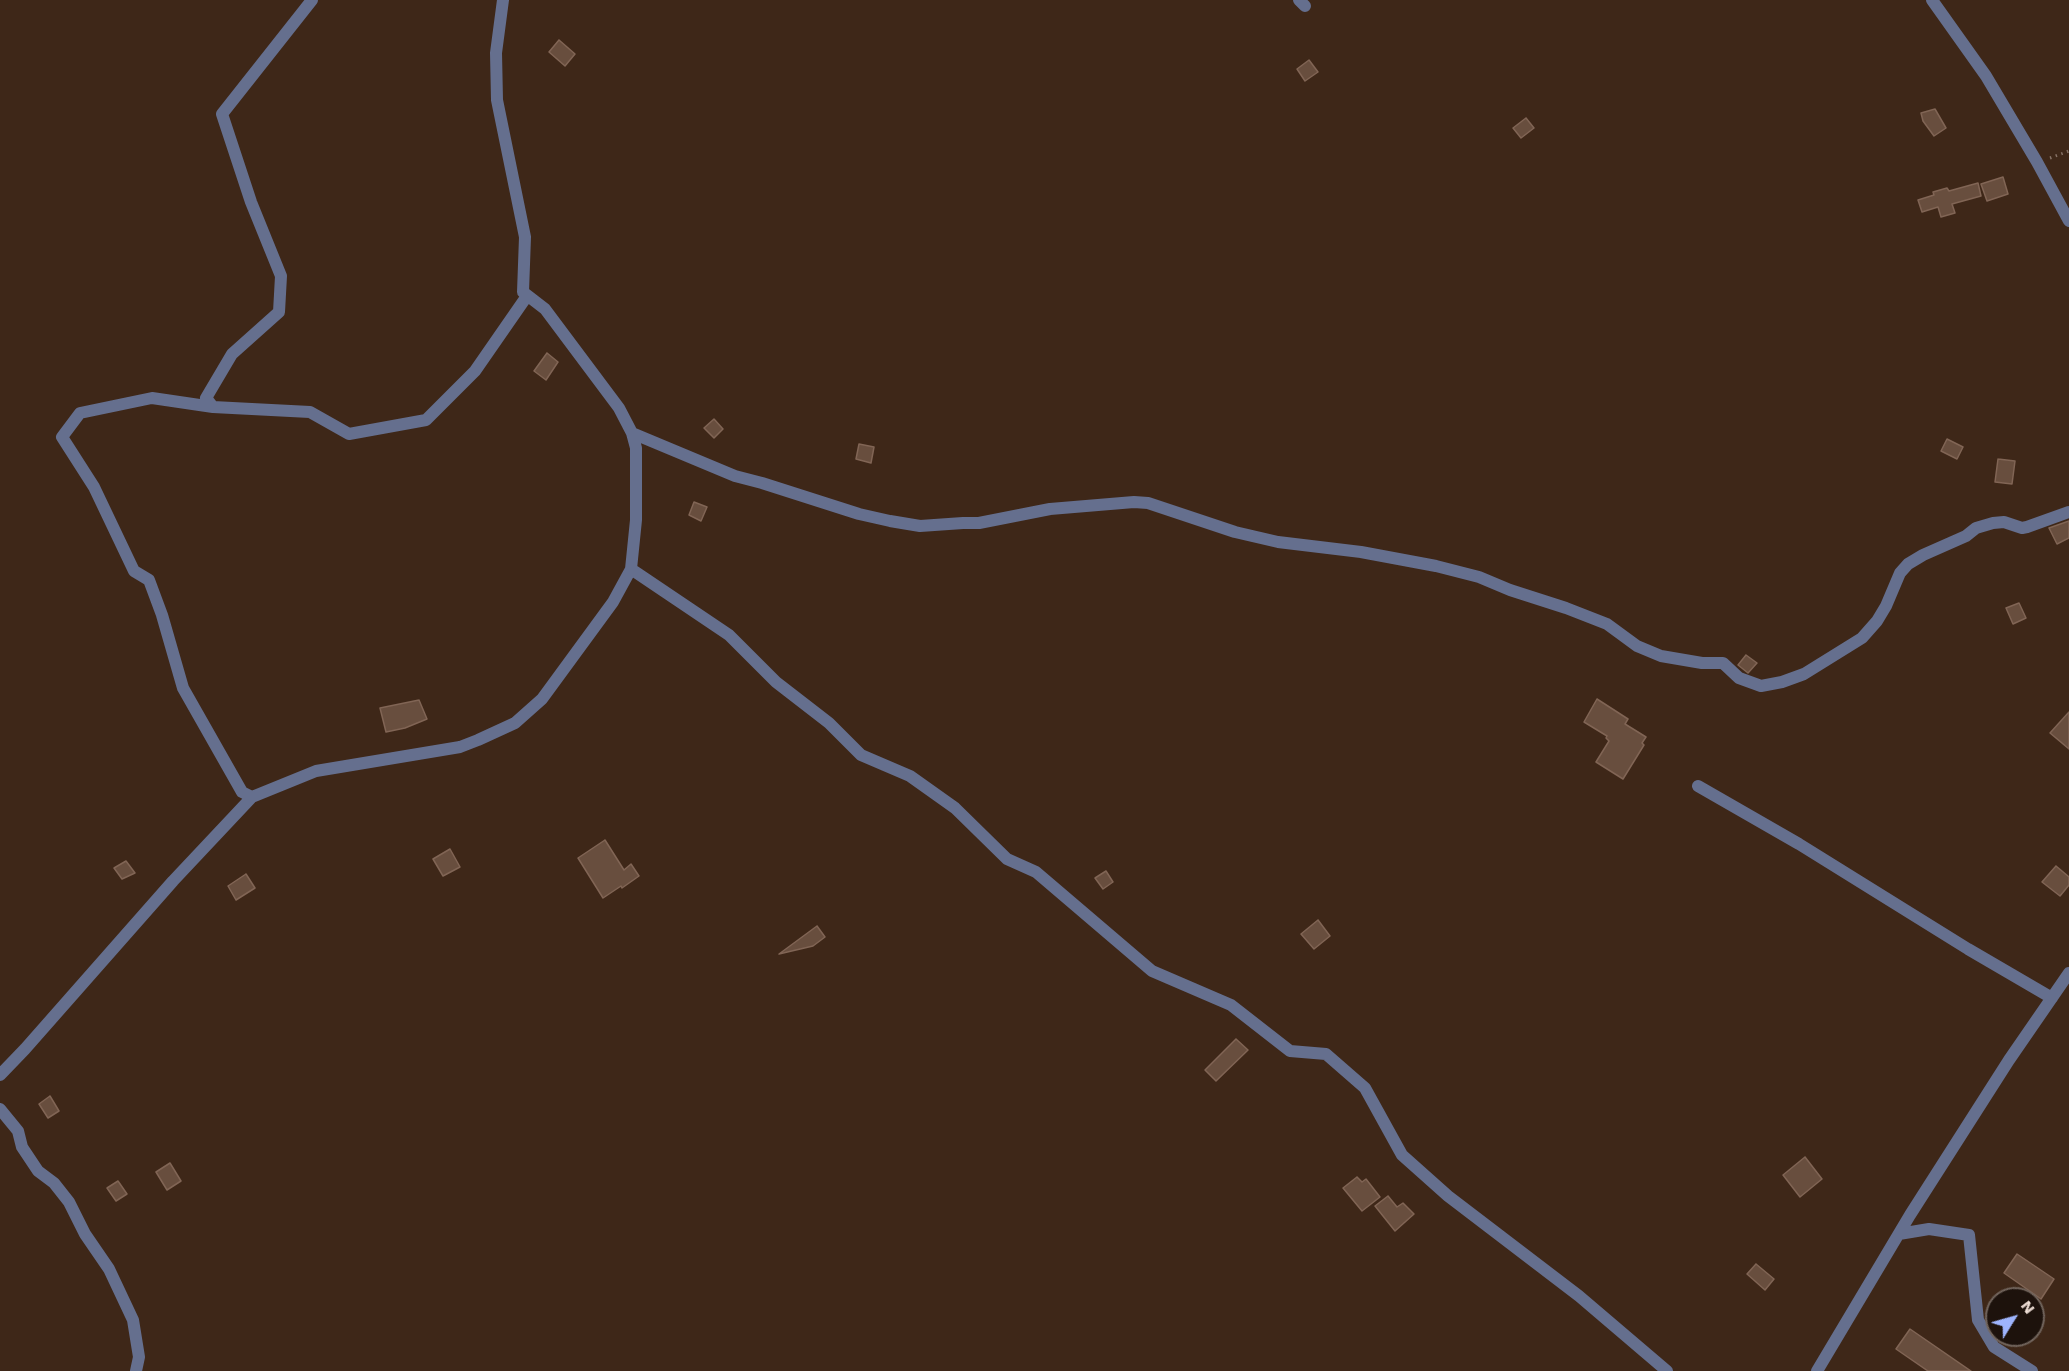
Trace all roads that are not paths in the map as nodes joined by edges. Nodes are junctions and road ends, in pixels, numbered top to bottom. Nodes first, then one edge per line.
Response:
1 (312, 0) edge
2 (502, 0) edge
3 (1932, 0) edge
4 (2069, 221) edge
5 (527, 296) junction
6 (213, 407) junction
7 (632, 433) junction
8 (2069, 512) edge
9 (631, 569) junction
10 (1698, 786) dead end
11 (252, 797) junction
12 (2069, 973) edge
13 (2052, 998) junction
14 (0, 1076) edge
15 (0, 1109) edge
16 (1899, 1234) junction
17 (136, 1371) edge
18 (1667, 1371) edge
19 (1816, 1371) edge
20 (2032, 1371) edge

1 - 6 street
2 - 5 street
3 - 4 street
5 - 6 street
5 - 7 street
6 - 11 street
7 - 8 street
7 - 9 street
9 - 11 street
9 - 18 street
10 - 13 street
11 - 14 street
12 - 13 street
13 - 16 street
15 - 17 street
16 - 19 street
16 - 20 street

